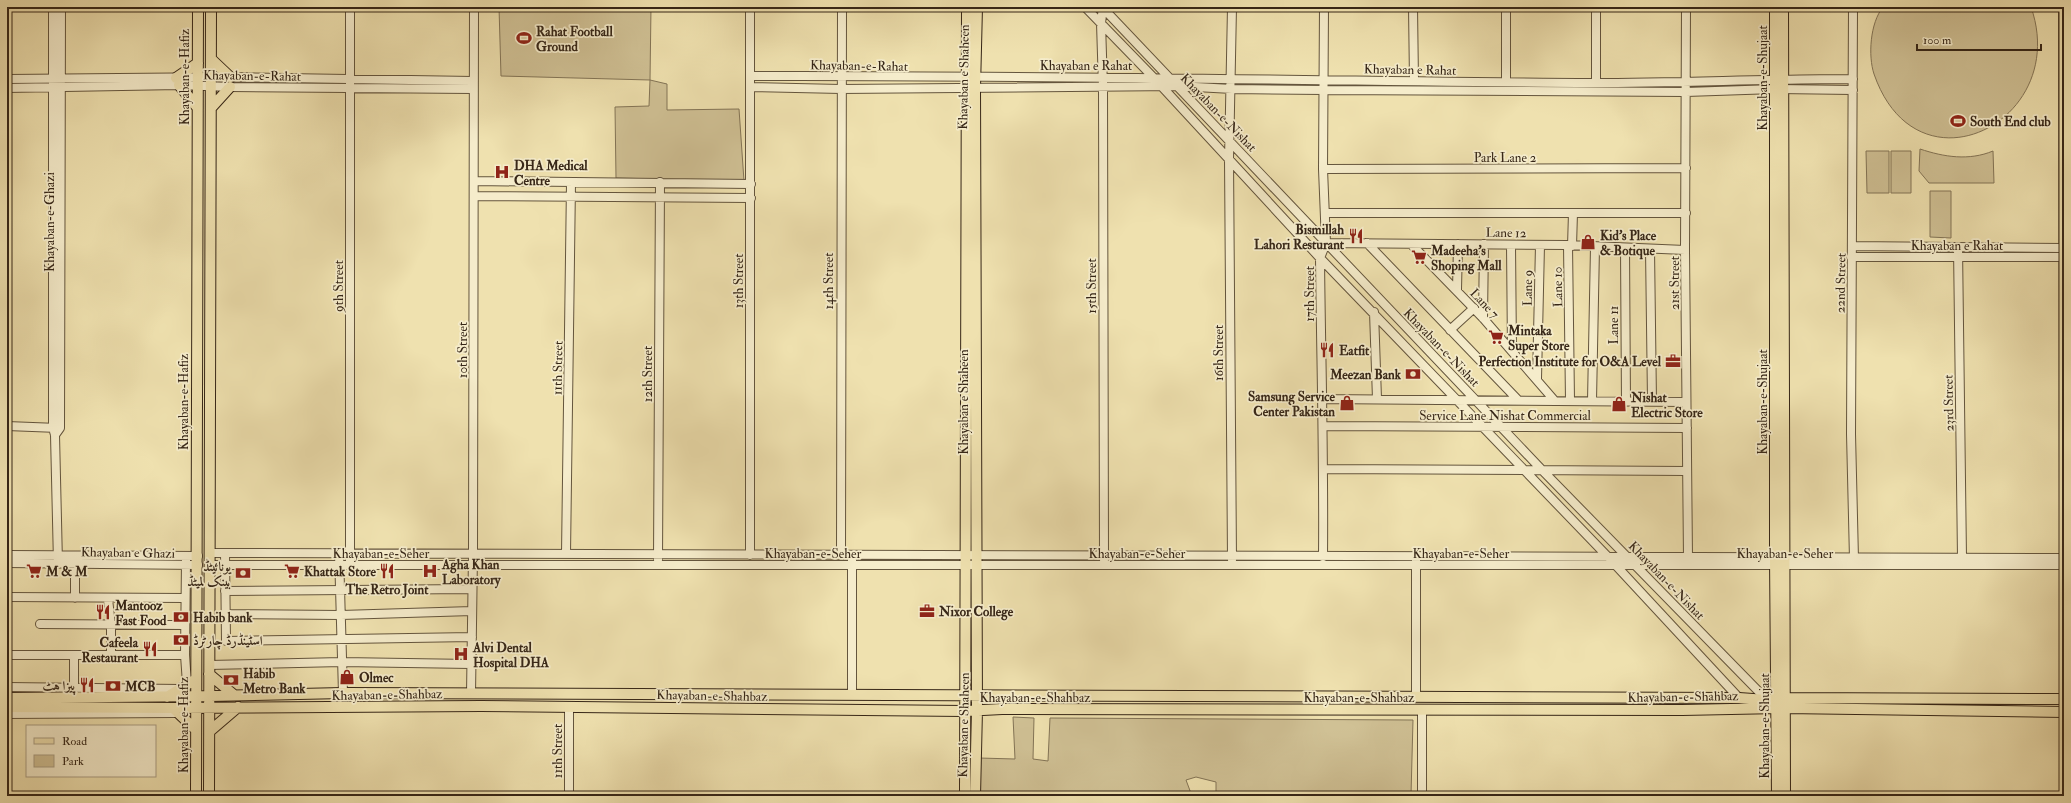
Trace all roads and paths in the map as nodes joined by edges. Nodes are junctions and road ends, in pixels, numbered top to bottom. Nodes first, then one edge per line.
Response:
1 (54, 7) edge
2 (61, 7) edge
3 (198, 7) edge
4 (211, 7) edge
5 (350, 7) edge
6 (474, 7) edge
7 (750, 7) edge
8 (842, 7) edge
9 (967, 7) edge
10 (977, 7) edge
11 (1085, 7) edge
12 (1102, 7) edge
13 (1232, 7) edge
14 (1324, 7) edge
15 (1413, 7) edge
16 (1506, 7) edge
17 (1596, 7) edge
18 (1686, 7) edge
19 (1775, 7) edge
20 (1783, 7) edge
21 (1853, 7) edge
22 (2063, 7) edge
23 (1101, 23) junction
24 (211, 59) junction
25 (198, 63) junction
26 (751, 76) junction
27 (841, 76) junction
28 (1103, 77) junction
29 (1153, 77) junction
30 (350, 78) junction
31 (1170, 78) junction
32 (7, 79) edge
33 (1231, 79) junction
34 (1853, 79) junction
35 (1323, 80) junction
36 (178, 81) junction
37 (1414, 81) junction
38 (1686, 81) junction
39 (198, 82) junction
40 (210, 82) junction
41 (230, 82) junction
42 (1506, 82) junction
43 (57, 83) junction
44 (971, 83) junction
45 (1596, 83) junction
46 (2063, 83) edge
47 (1779, 84) junction
48 (473, 85) junction
49 (1162, 86) junction
50 (1177, 86) junction
51 (751, 87) junction
52 (1103, 87) junction
53 (7, 88) edge
54 (350, 88) junction
55 (841, 89) junction
56 (1232, 90) junction
57 (1324, 90) junction
58 (1853, 90) junction
59 (1686, 92) junction
60 (2063, 94) edge
61 (197, 107) junction
62 (211, 108) junction
63 (1230, 141) junction
64 (1229, 159) junction
65 (1686, 168) junction
66 (1324, 169) junction
67 (474, 181) junction
68 (660, 182) junction
69 (571, 183) junction
70 (751, 184) junction
71 (474, 196) junction
72 (571, 197) junction
73 (660, 198) junction
74 (750, 198) junction
75 (1325, 212) junction
76 (1573, 213) junction
77 (1686, 213) junction
78 (1326, 243) junction
79 (1367, 243) junction
80 (1411, 244) junction
81 (1458, 244) junction
82 (1484, 244) junction
83 (1512, 245) junction
84 (1540, 245) junction
85 (1570, 246) junction
86 (1852, 246) junction
87 (1595, 247) junction
88 (1958, 247) junction
89 (1625, 248) junction
90 (2062, 248) junction
91 (1650, 249) junction
92 (1685, 250) junction
93 (1851, 257) junction
94 (1957, 257) junction
95 (1320, 258) junction
96 (2063, 258) edge
97 (1457, 290) junction
98 (1474, 308) junction
99 (1374, 312) junction
100 (1483, 318) junction
101 (196, 319) junction
102 (210, 319) junction
103 (1450, 330) junction
104 (1512, 351) junction
105 (1537, 379) junction
106 (1322, 399) junction
107 (1377, 399) junction
108 (1457, 400) junction
109 (1476, 400) junction
110 (1518, 400) junction
111 (1554, 400) junction
112 (1570, 400) junction
113 (1592, 401) junction
114 (1652, 401) junction
115 (1626, 402) junction
116 (1686, 402) junction
117 (7, 426) edge
118 (1324, 426) junction
119 (1482, 426) junction
120 (1501, 428) junction
121 (1686, 428) junction
122 (56, 430) junction
123 (1324, 468) junction
124 (1523, 469) junction
125 (1542, 470) junction
126 (1687, 471) junction
127 (2064, 498) edge
128 (210, 553) junction
129 (225, 553) junction
130 (339, 553) junction
131 (350, 553) junction
132 (473, 554) junction
133 (566, 554) junction
134 (658, 554) junction
135 (7, 555) edge
136 (750, 555) junction
137 (841, 555) junction
138 (852, 555) junction
139 (186, 556) junction
140 (1104, 556) junction
141 (1323, 557) junction
142 (1609, 558) junction
143 (1628, 558) junction
144 (1688, 558) junction
145 (1962, 558) junction
146 (2064, 558) edge
147 (58, 559) junction
148 (1854, 559) junction
149 (971, 560) junction
150 (198, 561) junction
151 (1232, 561) junction
152 (1416, 561) junction
153 (1779, 562) junction
154 (7, 563) edge
155 (75, 564) junction
156 (186, 565) junction
157 (210, 565) junction
158 (224, 565) junction
159 (340, 565) junction
160 (350, 565) junction
161 (473, 565) junction
162 (658, 565) junction
163 (852, 565) junction
164 (1104, 565) junction
165 (1614, 565) junction
166 (1636, 565) junction
167 (2064, 565) edge
168 (472, 589) junction
169 (225, 591) junction
170 (341, 591) junction
171 (7, 597) edge
172 (75, 598) junction
173 (185, 598) junction
174 (108, 599) junction
175 (472, 611) junction
176 (225, 614) junction
177 (341, 615) junction
178 (40, 624) dead end
179 (111, 625) junction
180 (185, 629) junction
181 (197, 633) junction
182 (472, 637) junction
183 (342, 639) junction
184 (111, 655) junction
185 (185, 655) junction
186 (7, 656) edge
187 (74, 656) junction
188 (342, 662) junction
189 (471, 664) junction
190 (209, 670) junction
191 (188, 684) junction
192 (7, 687) edge
193 (74, 687) junction
194 (343, 693) junction
195 (471, 694) junction
196 (852, 695) junction
197 (977, 695) junction
198 (195, 696) junction
199 (210, 696) junction
200 (234, 696) junction
201 (964, 696) junction
202 (167, 697) junction
203 (1416, 697) junction
204 (7, 698) edge
205 (74, 698) junction
206 (1739, 698) junction
207 (2064, 699) edge
208 (1767, 700) junction
209 (1781, 703) junction
210 (7, 707) edge
211 (238, 707) junction
212 (569, 707) junction
213 (195, 708) junction
214 (209, 708) junction
215 (977, 710) junction
216 (1422, 710) junction
217 (175, 711) junction
218 (964, 711) junction
219 (2064, 712) edge
220 (7, 714) edge
221 (196, 730) junction
222 (210, 731) junction
223 (196, 796) edge
224 (209, 796) edge
225 (569, 796) edge
226 (965, 796) edge
227 (975, 796) edge
228 (1422, 796) edge
229 (1777, 796) edge
230 (1785, 796) edge

1 - 43 street, Khayaban-e-Ghazi
2 - 43 street, Khayaban-e-Ghazi
3 - 25 main road, Khayaban-e-Hafiz
4 - 24 main road, Khayaban-e-Hafiz
5 - 30 street, 9th Street
6 - 48 street, 10th Street
7 - 26 street, 13th Street
8 - 27 street, 14th Street
9 - 44 main road, Khayaban e Shaheen
10 - 44 main road, Khayaban e Shaheen
11 - 23 street, Khayaban-e-Nishat
12 - 23 street, 15th Street
12 - 31 street, Khayaban-e-Nishat
13 - 33 street
14 - 35 street, 17th Street
15 - 37 street
16 - 42 street
17 - 45 street
18 - 38 street, 21st Street
19 - 47 main road, Khayaban-e-Shujaat
20 - 47 main road, Khayaban-e-Shujaat
21 - 34 street, 22nd Street
22 - 46 street
23 - 28 street, 15th Street
23 - 29 street, Khayaban-e-Nishat
24 - 40 main road, Khayaban-e-Hafiz
24 - 41 main road
25 - 36 main road
25 - 39 main road, Khayaban-e-Hafiz
26 - 27 street, Khayaban-e-Rahat
26 - 51 street, 13th Street
27 - 44 street, Khayaban-e-Rahat
27 - 55 street, 14th Street
28 - 29 street, Khayaban e Rahat
28 - 44 street, Khayaban e Rahat
28 - 52 street, 15th Street
29 - 31 street, Khayaban e Rahat
29 - 49 street, Khayaban-e-Nishat
30 - 41 street, Khayaban-e-Rahat
30 - 48 street, Khayaban-e-Rahat
30 - 54 street, 9th Street
31 - 33 street, Khayaban e Rahat
31 - 50 street, Khayaban-e-Nishat
32 - 43 street, Khayaban-e-Rahat
33 - 35 street, Khayaban e Rahat
33 - 56 street, 16th Street
34 - 47 street, Khayaban e Rahat
34 - 58 street, 22nd Street
35 - 37 street, Khayaban e Rahat
35 - 57 street, 17th Street
36 - 39 street, Khayaban-e-Rahat
36 - 43 street, Khayaban-e-Rahat
36 - 61 main road
37 - 42 street, Khayaban e Rahat
38 - 45 street, Khayaban e Rahat
38 - 47 street, Khayaban e Rahat
38 - 59 street, 21st Street
39 - 40 street, Khayaban-e-Rahat
39 - 61 main road, Khayaban-e-Hafiz
40 - 41 street, Khayaban-e-Rahat
40 - 62 main road, Khayaban-e-Hafiz
41 - 54 street, Khayaban-e-Rahat
41 - 62 main road
42 - 45 street, Khayaban e Rahat
43 - 53 street, Khayaban-e-Rahat
43 - 122 street, Khayaban-e-Ghazi
44 - 52 street, Khayaban e Rahat
44 - 55 street, Khayaban-e-Rahat
44 - 149 main road, Khayaban e Shaheen
46 - 60 street
47 - 58 street, Khayaban e Rahat
47 - 59 street, Khayaban e Rahat
47 - 153 main road, Khayaban-e-Shujaat
48 - 54 street, Khayaban-e-Rahat
48 - 67 street, 10th Street
49 - 50 street, Khayaban e Rahat
49 - 52 street, Khayaban e Rahat
49 - 64 street, Khayaban-e-Nishat
50 - 56 street, Khayaban e Rahat
50 - 63 street, Khayaban-e-Nishat
51 - 55 street, Khayaban-e-Rahat
51 - 70 street, 13th Street
52 - 140 street, 15th Street
54 - 131 street, 9th Street
55 - 137 street, 14th Street
56 - 57 street, Khayaban e Rahat
56 - 63 street, 16th Street
57 - 59 street, Khayaban e Rahat
57 - 66 street, 17th Street
58 - 86 street, 22nd Street
59 - 65 street, 21st Street
60 - 90 street
61 - 101 main road, Khayaban-e-Hafiz
62 - 102 main road, Khayaban-e-Hafiz
63 - 64 street, 16th Street
63 - 78 street, Khayaban-e-Nishat
64 - 95 street, Khayaban-e-Nishat
64 - 151 street, 16th Street
65 - 66 street, Park Lane 2
65 - 77 street, 21st Street
66 - 75 street, 17th Street
67 - 69 street
67 - 71 street, 10th Street
68 - 69 street
68 - 70 street
68 - 73 street, 12th Street
69 - 72 street, 11th Street
70 - 74 street, 13th Street
71 - 72 street
71 - 132 street, 10th Street
72 - 73 street
72 - 133 street, 11th Street
73 - 74 street
73 - 134 street, 12th Street
74 - 136 street, 13th Street
75 - 76 street
75 - 78 street, 17th Street
76 - 77 street
76 - 85 street, Lane 10
77 - 92 street, 21st Street
78 - 79 street, Lane 12
78 - 95 street, 17th Street
78 - 109 street, Khayaban-e-Nishat
79 - 80 street, Lane 12
79 - 103 street
80 - 81 street, Lane 12
80 - 97 street, Lane 7
81 - 82 street, Lane 12
81 - 97 street
82 - 83 street, Lane 12
82 - 100 street
83 - 84 street, Lane 12
83 - 104 street
84 - 85 street, Lane 12
84 - 105 street, Lane 9
85 - 87 street, Lane 12
85 - 112 street, Lane 10
86 - 88 street, Khayaban e Rahat
86 - 93 street, 22nd Street
87 - 89 street, Lane 12
87 - 113 street
88 - 90 street, Khayaban e Rahat
88 - 94 street, 23rd Street
89 - 91 street, Lane 12
89 - 115 street, Lane 11
90 - 96 street
91 - 92 street, Lane 12
91 - 114 street
92 - 116 street, 21st Street
93 - 94 street, Khayaban e Rahat
93 - 148 street, 22nd Street
94 - 96 street, Khayaban e Rahat
94 - 145 street, 23rd Street
95 - 99 street, Khayaban-e-Nishat
95 - 106 street, 17th Street
96 - 127 street
97 - 98 street, Lane 7
98 - 100 street, Lane 7
98 - 103 street
99 - 107 street
99 - 108 street, Khayaban-e-Nishat
100 - 104 street, Lane 7
101 - 102 main road
101 - 150 main road, Khayaban-e-Hafiz
102 - 128 main road, Khayaban-e-Hafiz
103 - 110 street
104 - 105 street, Lane 7
105 - 111 street, Lane 7
106 - 107 street
106 - 118 street, 17th Street
107 - 108 street
108 - 109 street
108 - 119 street, Khayaban-e-Nishat
109 - 110 street
109 - 120 street, Khayaban-e-Nishat
110 - 111 street
111 - 112 street
112 - 113 street
113 - 115 street
114 - 115 street
114 - 116 street
116 - 121 street, 21st Street
117 - 122 street
118 - 119 street, Service Lane Nishat Commercial
118 - 123 street, 17th Street
119 - 120 street, Service Lane Nishat Commercial
119 - 124 street, Khayaban-e-Nishat
120 - 121 street, Service Lane Nishat Commercial
120 - 125 street, Khayaban-e-Nishat
121 - 126 street, 21st Street
122 - 147 street, Khayaban-e-Ghazi
123 - 124 street
123 - 141 street, 17th Street
124 - 125 street
124 - 142 street, Khayaban-e-Nishat
125 - 126 street
125 - 143 street, Khayaban-e-Nishat
126 - 144 street, 21st Street
128 - 129 street, Khayaban-e-Seher
128 - 157 main road, Khayaban-e-Hafiz
129 - 130 street, Khayaban-e-Seher
129 - 158 street
130 - 131 street, Khayaban-e-Seher
130 - 159 street
131 - 132 street, Khayaban-e-Seher
131 - 160 street, 9th Street
132 - 133 street, Khayaban-e-Seher
132 - 161 street, 10th Street
133 - 134 street, Khayaban-e-Seher
134 - 136 street, Khayaban-e-Seher
134 - 162 street, 12th Street
135 - 147 street
136 - 137 street, Khayaban-e-Seher
137 - 138 street, Khayaban-e-Seher
138 - 149 street, Khayaban-e-Seher
138 - 163 street
139 - 147 street
139 - 150 street
139 - 156 street
140 - 149 street, Khayaban-e-Seher
140 - 151 street, Khayaban-e-Seher
140 - 164 street, 15th Street
141 - 151 street, Khayaban-e-Seher
141 - 152 street, Khayaban-e-Seher
142 - 143 street, Khayaban-e-Seher
142 - 152 street, Khayaban-e-Seher
142 - 165 street, Khayaban-e-Nishat
143 - 144 street, Khayaban-e-Seher
143 - 166 street, Khayaban-e-Nishat
144 - 153 street, Khayaban-e-Seher
145 - 146 street, Khayaban-e-Seher
145 - 148 street, Khayaban-e-Seher
147 - 154 street
147 - 155 street, Khayaban e Ghazi
148 - 153 street, Khayaban-e-Seher
149 - 163 street, Khayaban-e-Seher
149 - 164 street, Khayaban-e-Seher
149 - 197 main road, Khayaban e Shaheen
149 - 201 main road, Khayaban e Shaheen
150 - 156 street, Khayaban e Ghazi
150 - 181 main road, Khayaban-e-Hafiz
151 - 152 street, Khayaban-e-Seher
151 - 164 street, Khayaban-e-Seher
152 - 165 street, Khayaban-e-Seher
152 - 203 street
153 - 166 street, Khayaban-e-Seher
153 - 167 street, Khayaban-e-Seher
153 - 209 main road, Khayaban-e-Shujaat
155 - 156 street, Khayaban e Ghazi
155 - 172 street
156 - 173 street
157 - 158 street, Khayaban-e-Seher
157 - 190 main road, Khayaban-e-Hafiz
158 - 159 street, Khayaban-e-Seher
158 - 169 street
159 - 160 street, Khayaban-e-Seher
159 - 170 street
160 - 161 street, Khayaban-e-Seher
161 - 162 street, Khayaban-e-Seher
161 - 168 street, 10th Street
162 - 163 street, Khayaban-e-Seher
163 - 196 street
165 - 166 street, Khayaban-e-Seher
165 - 206 street, Khayaban-e-Nishat
166 - 208 street, Khayaban-e-Nishat
168 - 170 street
168 - 175 street, 10th Street
169 - 170 street
169 - 176 street
170 - 177 street
171 - 172 street
172 - 174 street
173 - 174 street
173 - 180 street
174 - 179 street
175 - 177 street
175 - 182 street, 10th Street
176 - 177 street
176 - 183 street
177 - 183 street
178 - 179 street
179 - 180 street
179 - 184 street
180 - 181 street
180 - 185 street
181 - 191 main road, Khayaban-e-Hafiz
182 - 183 street
182 - 189 street, 10th Street
183 - 188 street
184 - 185 street
184 - 187 street
185 - 191 street
186 - 187 street
187 - 193 street
188 - 189 street
188 - 190 street
188 - 194 street
189 - 195 street, 10th Street
190 - 199 main road, Khayaban-e-Hafiz
190 - 200 main road
191 - 193 street
191 - 198 main road, Khayaban-e-Hafiz
191 - 202 main road
192 - 193 street
193 - 205 street
194 - 195 main road, Khayaban-e-Shahbaz
194 - 200 main road, Khayaban-e-Shahbaz
195 - 196 main road, Khayaban-e-Shahbaz
196 - 201 main road, Khayaban-e-Shahbaz
197 - 201 main road, Khayaban-e-Shahbaz
197 - 203 main road, Khayaban-e-Shahbaz
197 - 215 main road, Khayaban e Shaheen
198 - 199 main road, Khayaban-e-Shahbaz
198 - 202 main road, Khayaban-e-Shahbaz
198 - 213 main road, Khayaban-e-Hafiz
199 - 200 main road, Khayaban-e-Shahbaz
199 - 214 main road, Khayaban-e-Hafiz
201 - 218 main road, Khayaban e Shaheen
202 - 205 main road, Khayaban-e-Shahbaz
203 - 206 main road, Khayaban-e-Shahbaz
204 - 205 main road, Khayaban-e-Shahbaz
206 - 208 main road, Khayaban-e-Shahbaz
207 - 209 main road, Khayaban-e-Shahbaz
208 - 209 main road, Khayaban-e-Shahbaz
209 - 216 main road, Khayaban-e-Shahbaz
209 - 219 main road, Khayaban-e-Shahbaz
209 - 229 main road, Khayaban-e-Shujaat
209 - 230 main road, Khayaban-e-Shujaat
210 - 217 main road, Khayaban-e-Shahbaz
211 - 212 main road, Khayaban-e-Shahbaz
211 - 214 main road, Khayaban-e-Shahbaz
211 - 222 main road
212 - 218 main road, Khayaban-e-Shahbaz
212 - 225 street, 11th Street
213 - 214 main road, Khayaban-e-Shahbaz
213 - 217 main road, Khayaban-e-Shahbaz
213 - 221 main road, Khayaban-e-Hafiz
214 - 222 main road, Khayaban-e-Hafiz
215 - 216 main road, Khayaban-e-Shahbaz
215 - 218 main road, Khayaban-e-Shahbaz
215 - 227 main road, Khayaban e Shaheen
216 - 228 street
217 - 220 street
217 - 221 main road
218 - 226 main road, Khayaban e Shaheen
221 - 223 main road, Khayaban-e-Hafiz
222 - 224 main road, Khayaban-e-Hafiz

